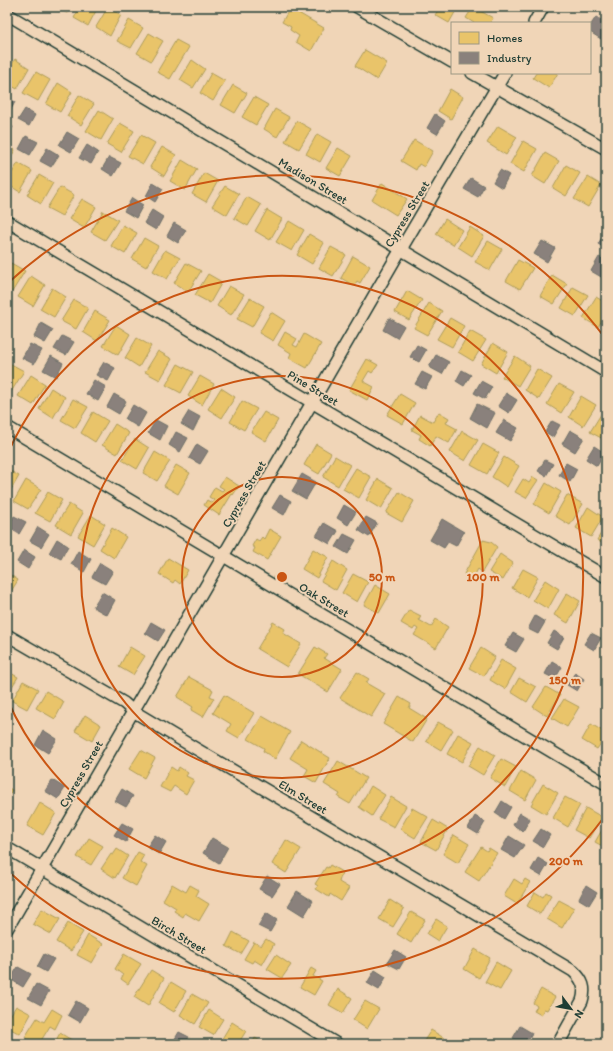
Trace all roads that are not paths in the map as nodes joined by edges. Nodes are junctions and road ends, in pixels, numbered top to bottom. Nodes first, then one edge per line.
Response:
1 (357, 7) edge
2 (543, 7) edge
3 (7, 14) edge
4 (535, 22) edge
5 (451, 61) edge
6 (474, 74) edge
7 (504, 74) edge
8 (497, 87) junction
9 (606, 149) edge
10 (7, 221) edge
11 (401, 249) junction
12 (606, 372) edge
13 (312, 402) junction
14 (7, 427) edge
15 (223, 556) junction
16 (606, 577) edge
17 (7, 635) edge
18 (133, 711) junction
19 (606, 784) edge
20 (7, 848) edge
21 (42, 868) junction
22 (7, 929) edge
23 (337, 1044) edge
24 (558, 1044) edge

1 - 5 street
2 - 4 street
3 - 11 street, Madison Street
6 - 8 street
7 - 8 street, Cypress Street
8 - 9 street
8 - 11 street, Cypress Street
10 - 13 street, Pine Street
11 - 12 street, Madison Street
11 - 13 street, Cypress Street
13 - 15 street, Cypress Street
13 - 16 street, Pine Street
14 - 15 street, Oak Street
15 - 18 street, Cypress Street
15 - 19 street, Oak Street
17 - 18 street, Elm Street
18 - 21 street, Cypress Street
18 - 24 street, Elm Street
20 - 21 street, Birch Street
21 - 22 street, Cypress Street
21 - 23 street, Birch Street

